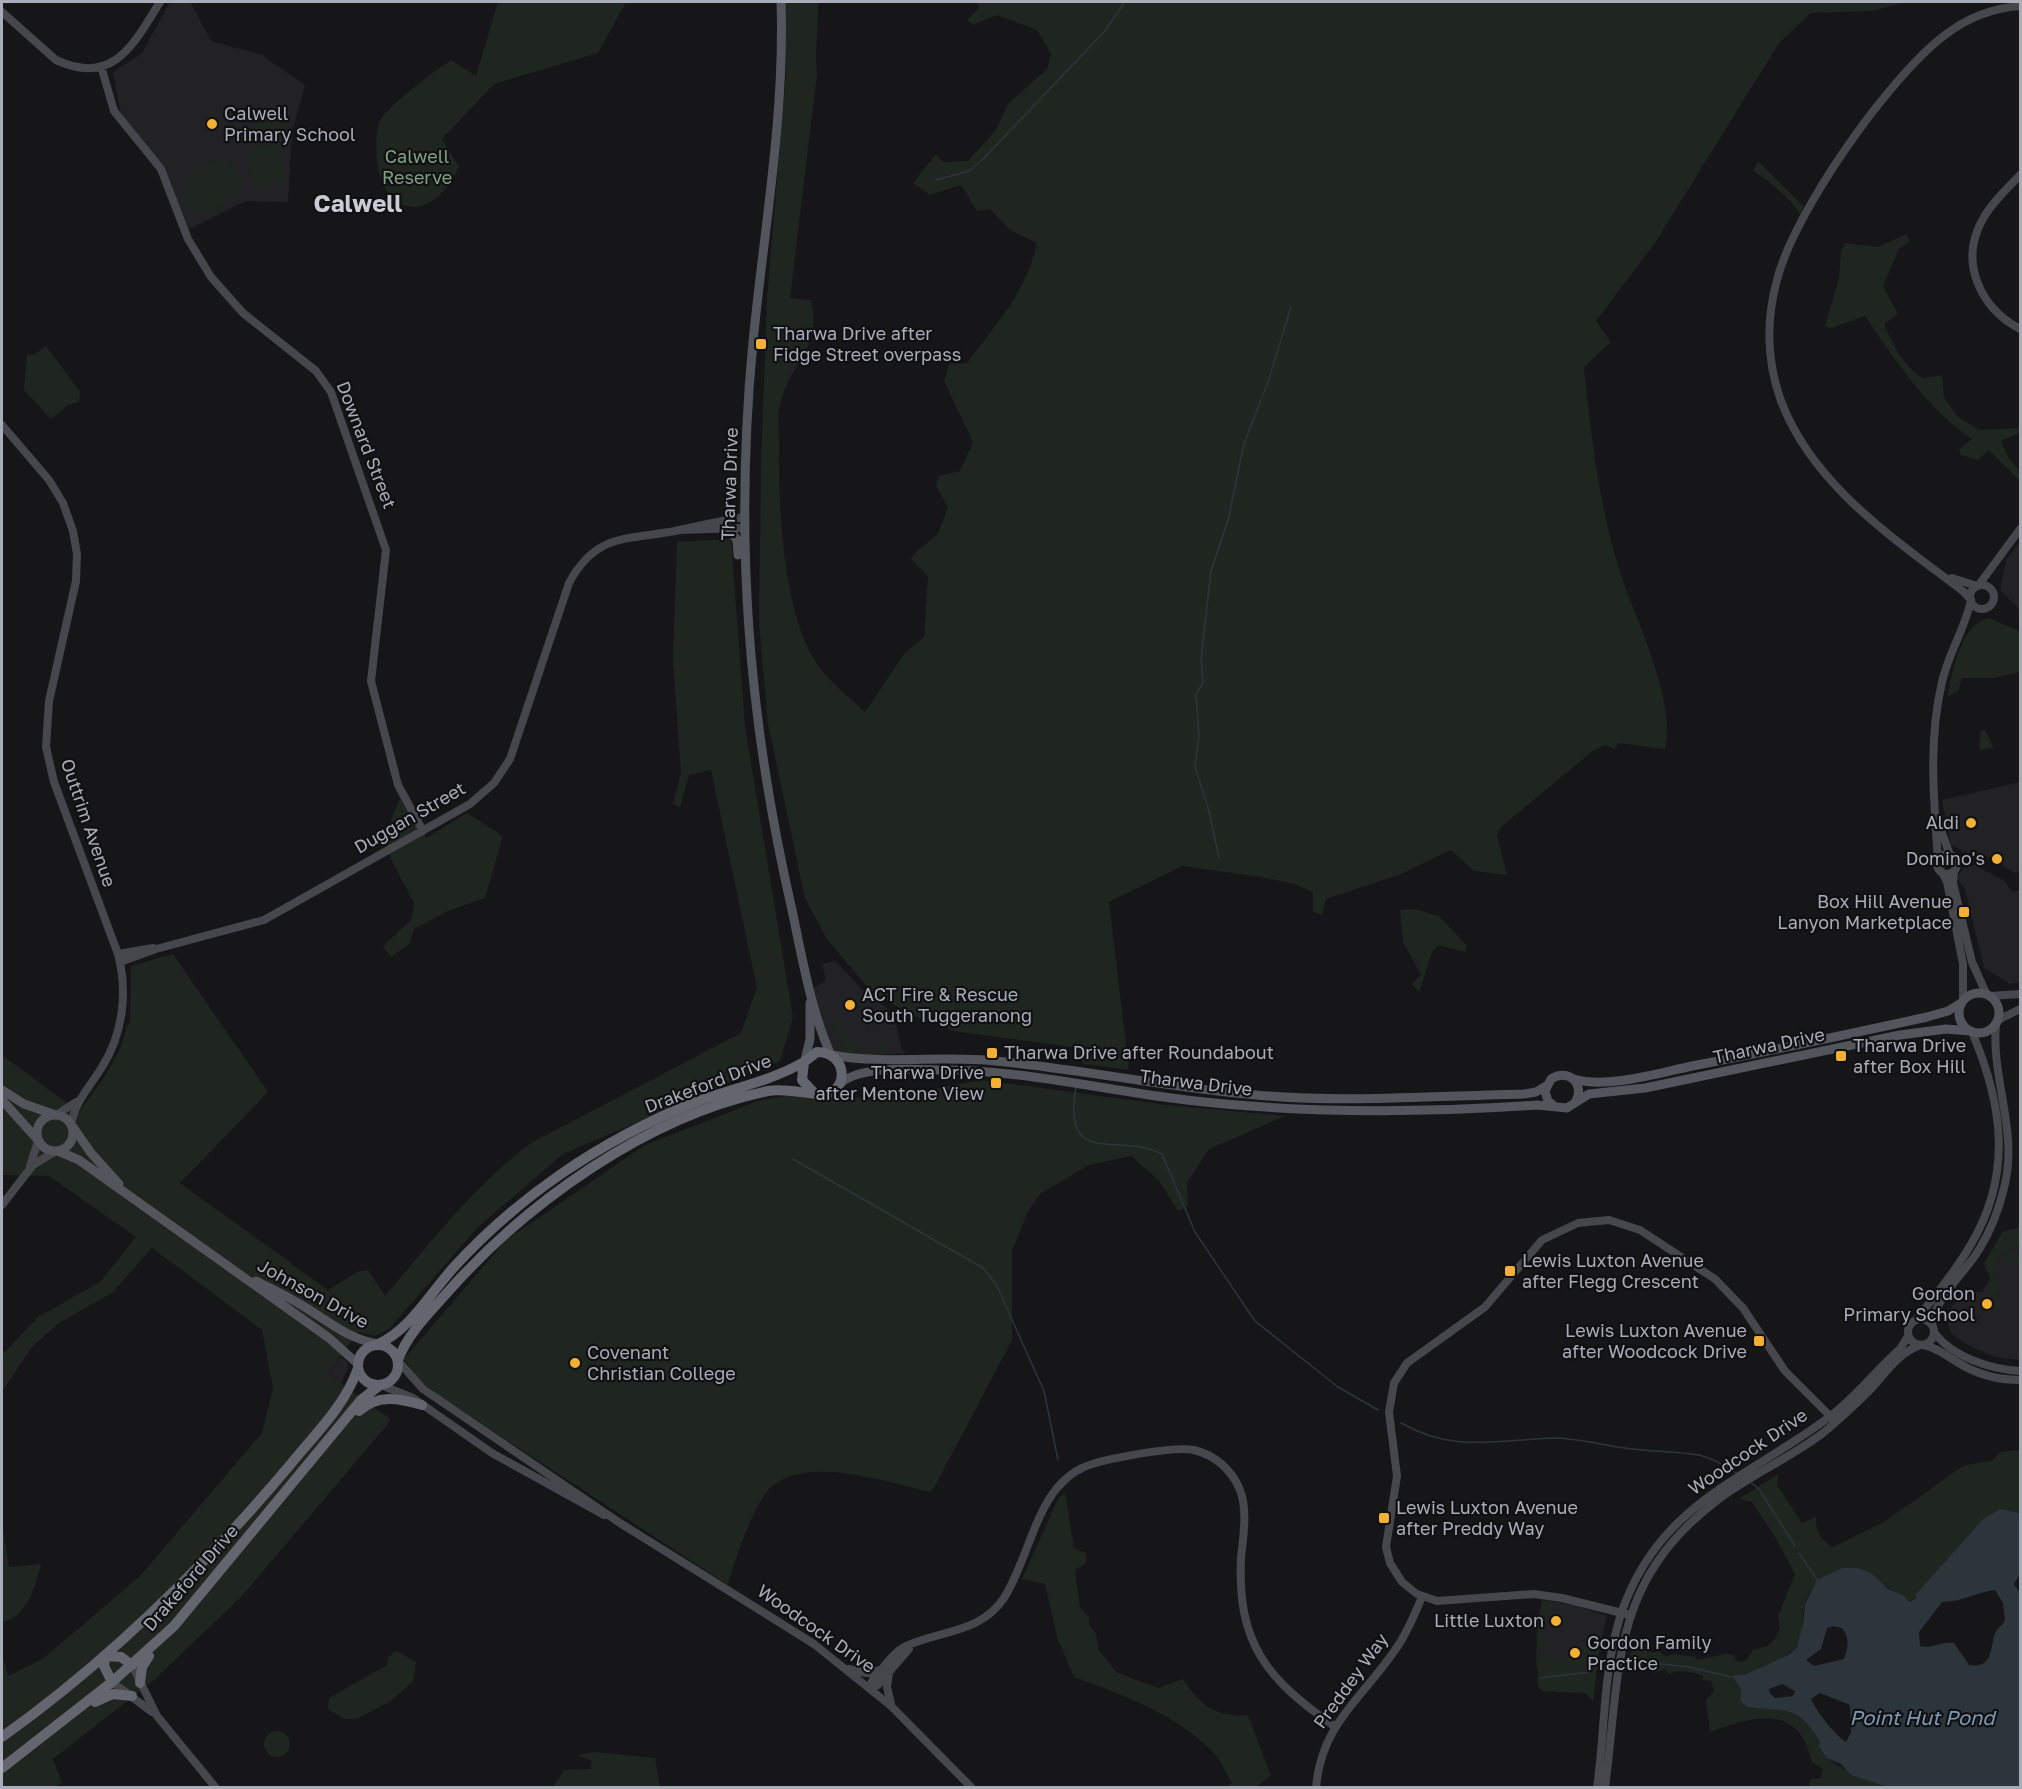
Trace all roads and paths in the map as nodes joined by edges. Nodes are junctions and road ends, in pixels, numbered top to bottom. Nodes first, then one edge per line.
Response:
1 (160, 2) edge
2 (781, 2) edge
3 (2020, 6) edge
4 (2, 12) edge
5 (101, 66) junction
6 (2020, 175) edge
7 (2020, 329) edge
8 (2, 425) edge
9 (744, 517) junction
10 (744, 528) junction
11 (729, 529) junction
12 (2020, 529) edge
13 (678, 530) junction
14 (1996, 560) junction
15 (1938, 572) junction
16 (1977, 586) junction
17 (746, 592) junction
18 (1992, 592) junction
19 (1971, 600) junction
20 (1984, 609) junction
21 (1960, 632) junction
22 (1935, 811) junction
23 (423, 831) junction
24 (1950, 855) junction
25 (1938, 861) junction
26 (1953, 871) junction
27 (1942, 872) junction
28 (119, 958) junction
29 (804, 964) junction
30 (2020, 993) edge
31 (1988, 994) junction
32 (1962, 1002) junction
33 (2020, 1009) edge
34 (1997, 1022) junction
35 (1971, 1031) junction
36 (832, 1055) junction
37 (804, 1061) junction
38 (1574, 1079) junction
39 (838, 1086) junction
40 (1546, 1086) junction
41 (2, 1090) edge
42 (814, 1093) junction
43 (2, 1100) edge
44 (78, 1101) junction
45 (1576, 1101) junction
46 (1556, 1107) junction
47 (56, 1115) junction
48 (71, 1125) junction
49 (38, 1140) junction
50 (56, 1151) junction
51 (27, 1171) junction
52 (129, 1194) junction
53 (2, 1205) edge
54 (1980, 1239) junction
55 (234, 1270) junction
56 (1916, 1320) junction
57 (1933, 1328) junction
58 (1908, 1336) junction
59 (378, 1344) junction
60 (1921, 1345) junction
61 (398, 1361) junction
62 (358, 1366) junction
63 (2020, 1371) edge
64 (2020, 1380) edge
65 (380, 1385) junction
66 (422, 1405) junction
67 (1830, 1421) junction
68 (342, 1423) junction
69 (620, 1523) junction
70 (1422, 1597) junction
71 (1625, 1617) junction
72 (174, 1626) junction
73 (105, 1656) junction
74 (132, 1665) junction
75 (844, 1666) junction
76 (886, 1670) junction
77 (112, 1682) junction
78 (140, 1683) junction
79 (870, 1688) junction
80 (132, 1696) junction
81 (891, 1706) junction
82 (157, 1716) junction
83 (67, 1719) junction
84 (1334, 1726) junction
85 (2, 1737) edge
86 (2, 1768) edge
87 (216, 1788) edge
88 (972, 1788) edge
89 (1316, 1788) edge
90 (1597, 1788) edge
91 (1605, 1788) edge

1 - 5 street
2 - 9 main road, Tharwa Drive
3 - 15 street
4 - 5 street
5 - 23 street, Downard Street
6 - 7 street
8 - 28 street, Outtrim Avenue
9 - 10 main road, Tharwa Drive
9 - 13 street, Duggan Street
10 - 11 street, Duggan Street
10 - 17 main road, Tharwa Drive
11 - 13 street, Duggan Street
11 - 17 main road
12 - 14 street
13 - 23 street, Duggan Street
14 - 16 street
14 - 18 street
15 - 16 street
15 - 19 street
16 - 18 street
16 - 19 street
17 - 29 main road, Tharwa Drive
18 - 20 street
19 - 20 street
19 - 21 street
20 - 21 street
21 - 22 street
22 - 24 street
22 - 25 street
23 - 28 street, Duggan Street
24 - 25 street
24 - 26 street
25 - 27 street
26 - 27 street
26 - 31 street
27 - 32 street
28 - 44 street, Outtrim Avenue
29 - 36 main road, Tharwa Drive
29 - 37 main road, Tharwa Drive
30 - 31 street
31 - 32 main road
31 - 34 main road
32 - 35 main road
32 - 38 main road, Tharwa Drive
33 - 34 street
34 - 35 main road
34 - 54 street
35 - 45 main road, Tharwa Drive
35 - 54 street
36 - 37 highway
36 - 39 highway
36 - 40 main road, Tharwa Drive
37 - 42 highway
37 - 59 highway, Drakeford Drive
38 - 40 main road
38 - 45 main road
39 - 42 highway
39 - 46 main road, Tharwa Drive
40 - 46 main road
41 - 47 main road
42 - 61 highway, Drakeford Drive
43 - 49 main road
44 - 47 street, Outtrim Avenue
44 - 48 street, Outtrim Avenue
45 - 46 main road
47 - 48 main road
47 - 49 main road
48 - 50 main road
48 - 52 main road, Johnson Drive
49 - 50 main road
49 - 51 street
50 - 51 street
50 - 52 main road, Johnson Drive
51 - 53 street
52 - 55 main road, Johnson Drive
54 - 56 street
54 - 57 street
55 - 59 main road, Johnson Drive
55 - 62 main road, Johnson Drive
56 - 57 street
56 - 58 street
57 - 60 street
57 - 63 street
58 - 60 street
58 - 67 street, Woodcock Drive
59 - 61 highway
59 - 62 highway
60 - 64 street
60 - 67 street, Woodcock Drive
61 - 65 highway
61 - 69 street, Woodcock Drive
62 - 65 highway
62 - 73 highway, Drakeford Drive
65 - 66 street, Woodcock Drive
65 - 68 highway, Drakeford Drive
66 - 68 highway
66 - 69 street, Woodcock Drive
67 - 70 street
67 - 71 street, Woodcock Drive
67 - 71 street, Woodcock Drive
68 - 72 highway, Drakeford Drive
69 - 75 street, Woodcock Drive
70 - 71 street
70 - 84 street, Preddey Way
71 - 90 street, Woodcock Drive
71 - 91 street, Woodcock Drive
72 - 74 highway, Drakeford Drive
72 - 78 highway
73 - 74 highway
73 - 77 highway
73 - 85 highway, Drakeford Drive
74 - 77 highway, Drakeford Drive
74 - 78 street
75 - 76 street
75 - 79 street, Woodcock Drive
76 - 79 street
76 - 81 street
76 - 84 street
77 - 80 street
77 - 83 highway, Drakeford Drive
78 - 82 street
79 - 81 street, Woodcock Drive
80 - 82 street
80 - 83 highway
81 - 88 street, Woodcock Drive
82 - 87 street
83 - 86 highway, Drakeford Drive
84 - 89 street, Preddey Way

